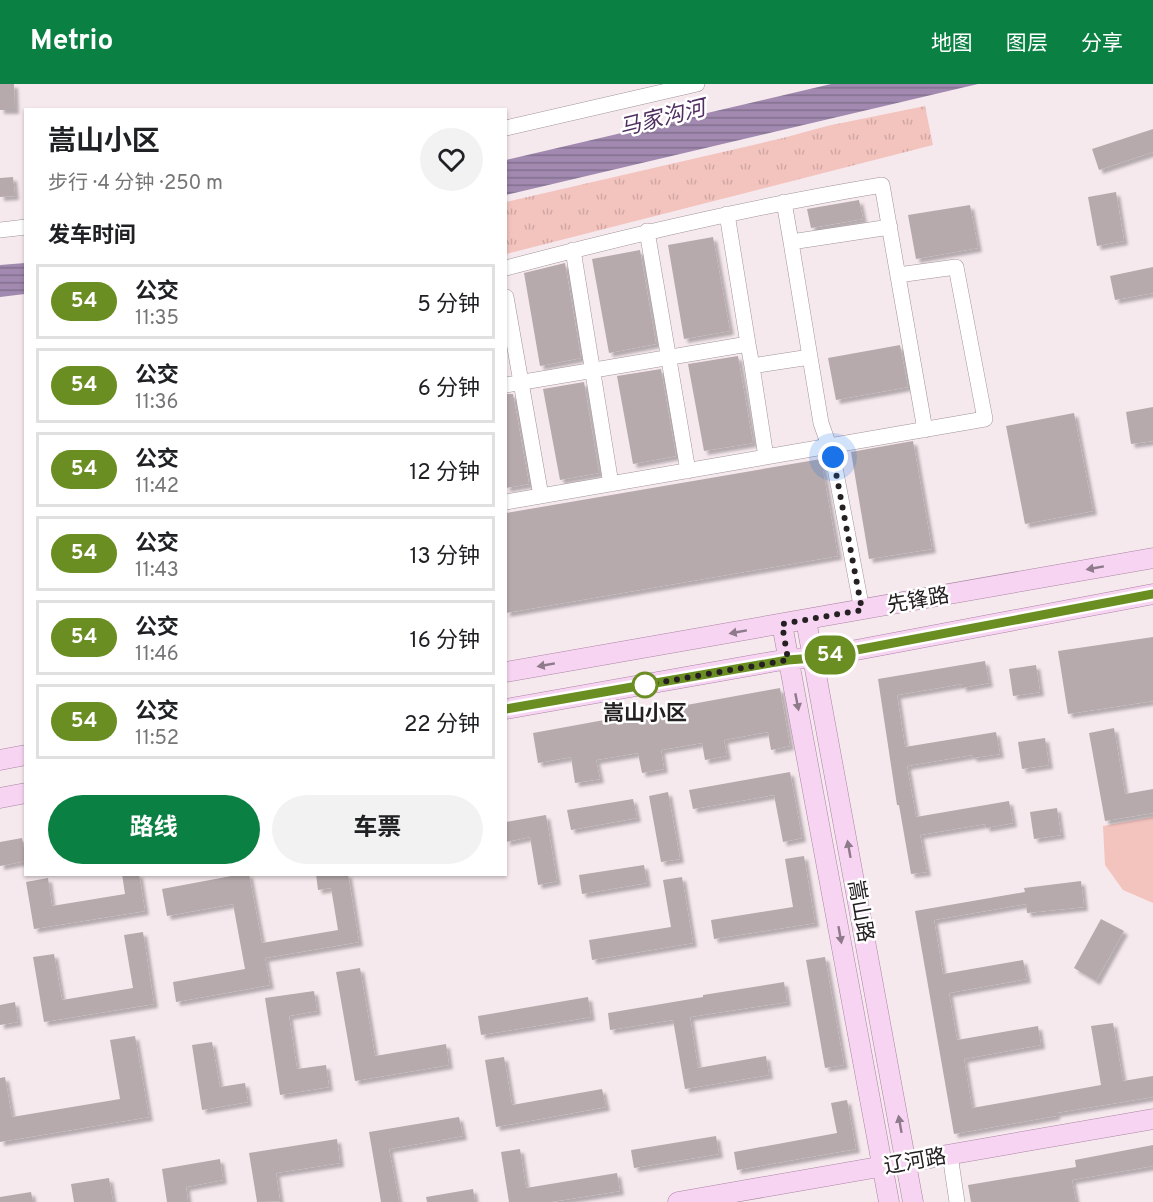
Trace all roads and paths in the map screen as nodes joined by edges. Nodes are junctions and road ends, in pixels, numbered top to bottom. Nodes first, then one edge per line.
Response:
1 (697, 84) edge
2 (507, 128) edge
3 (784, 202) junction
4 (727, 214) junction
5 (24, 226) edge
6 (890, 227) junction
7 (0, 230) edge
8 (647, 231) junction
9 (792, 242) junction
10 (573, 250) junction
11 (507, 268) edge
12 (898, 274) junction
13 (507, 309) edge
14 (748, 344) junction
15 (669, 357) junction
16 (810, 357) junction
17 (752, 366) junction
18 (592, 370) junction
19 (513, 384) edge
20 (925, 430) junction
21 (830, 447) junction
22 (766, 457) junction
23 (688, 471) junction
24 (611, 484) junction
25 (541, 496) junction
26 (507, 502) edge
27 (1153, 558) edge
28 (1153, 594) edge
29 (862, 610) junction
30 (806, 620) junction
31 (782, 624) junction
32 (814, 658) junction
33 (788, 660) junction
34 (507, 672) edge
35 (507, 709) edge
36 (24, 755) edge
37 (0, 760) edge
38 (24, 794) edge
39 (0, 798) edge
40 (1153, 1119) edge
41 (1153, 1128) edge
42 (951, 1160) junction
43 (908, 1168) junction
44 (883, 1172) junction
45 (678, 1202) edge
46 (738, 1202) edge
47 (889, 1202) edge
48 (914, 1202) edge
49 (957, 1202) edge

1 - 2 street
3 - 4 street
3 - 6 street
3 - 9 street
4 - 8 street
4 - 14 street
5 - 7 street
6 - 9 street
6 - 12 street
8 - 10 street
8 - 15 street
9 - 16 street
10 - 11 street
10 - 18 street
12 - 20 street
12 - 20 street
13 - 19 street
14 - 15 street
14 - 17 street
15 - 18 street
15 - 23 street
16 - 17 street
16 - 21 street
17 - 22 street
18 - 19 street
18 - 24 street
19 - 25 street
20 - 21 street
21 - 22 street
21 - 29 street
22 - 23 street
23 - 24 street
24 - 25 street
25 - 26 street
27 -> 29 main road, 先锋路
28 - 32 main road, 先锋路
29 - 30 main road, 先锋路
30 - 31 main road, 先锋路
30 - 32 main road, 嵩山路
31 - 33 main road, 嵩山路
31 -> 34 main road, 先锋路
32 - 33 main road, 先锋路
43 -> 32 main road, 嵩山路
33 - 35 main road, 先锋路
33 -> 44 main road, 嵩山路
36 - 37 main road
38 - 39 main road
40 - 42 main road, 辽河路
41 - 42 main road, 辽河路
42 - 43 main road, 辽河路
42 - 49 street
43 - 44 main road, 辽河路
43 - 48 main road, 嵩山路
44 - 45 main road, 辽河路
44 - 46 main road, 辽河路
44 - 47 main road, 嵩山路

